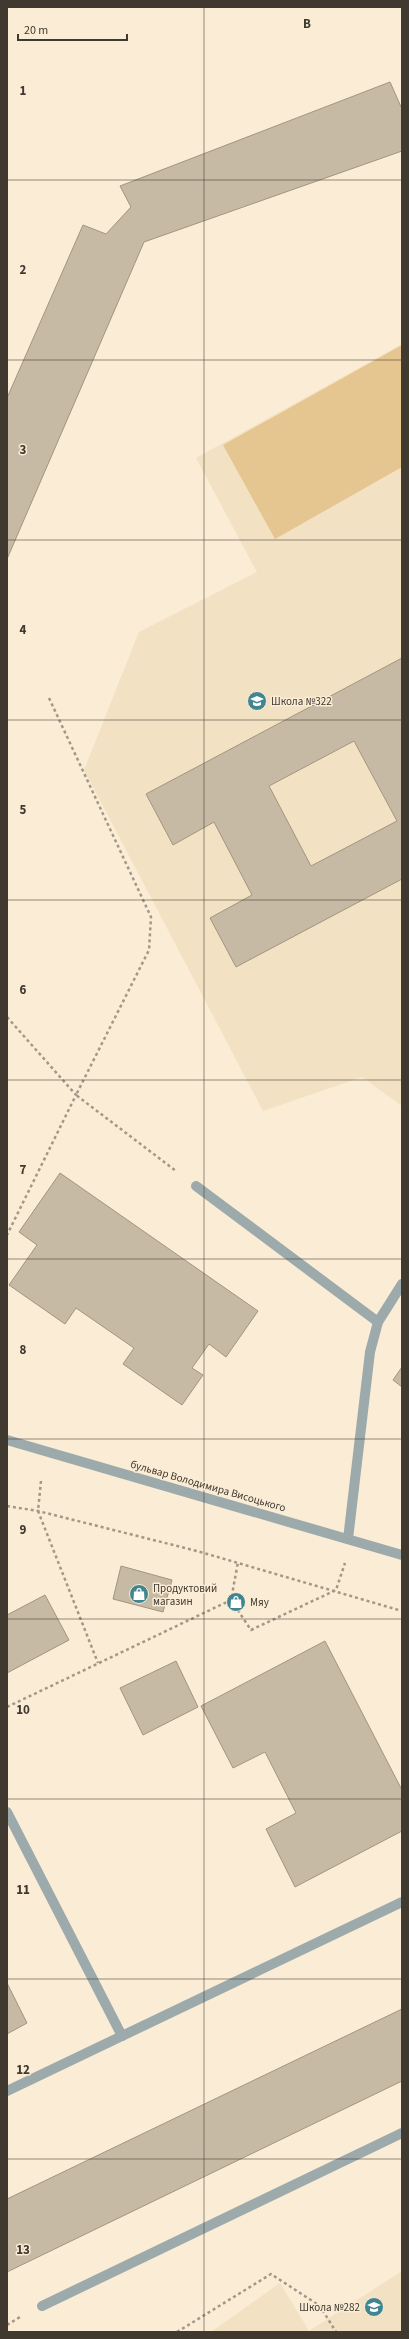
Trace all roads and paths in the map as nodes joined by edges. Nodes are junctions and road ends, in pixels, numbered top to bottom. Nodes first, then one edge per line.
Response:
1 (50, 698) dead end
2 (7, 1017) edge
3 (76, 1095) junction
4 (196, 1186) joint
5 (7, 1235) edge
6 (402, 1284) edge
7 (378, 1322) junction
8 (7, 1440) edge
9 (41, 1481) dead end
10 (7, 1506) edge
11 (38, 1511) junction
12 (348, 1539) junction
13 (402, 1555) edge
14 (238, 1562) junction
15 (345, 1563) dead end
16 (336, 1590) junction
17 (231, 1600) junction
18 (402, 1611) edge
19 (98, 1663) junction
20 (7, 1707) edge
21 (7, 1812) edge
22 (402, 1902) edge
23 (122, 2036) junction
24 (7, 2091) edge
25 (402, 2132) edge
26 (42, 2306) dead end
27 (177, 2332) edge
28 (336, 2332) edge

1 - 3 path
2 - 3 path
3 - 4 path
3 - 5 path
4 - 7 street
6 - 7 street
7 - 12 street
8 - 12 street, бульвар Володимира Висоцького
9 - 11 path
10 - 11 path
11 - 14 path
11 - 19 path
12 - 13 street, бульвар Володимира Висоцького
14 - 16 path
14 - 17 path
15 - 16 path
16 - 17 path
16 - 18 path
17 - 19 path
19 - 20 path
21 - 23 street
22 - 23 street
23 - 24 street
25 - 26 street
27 - 28 path

